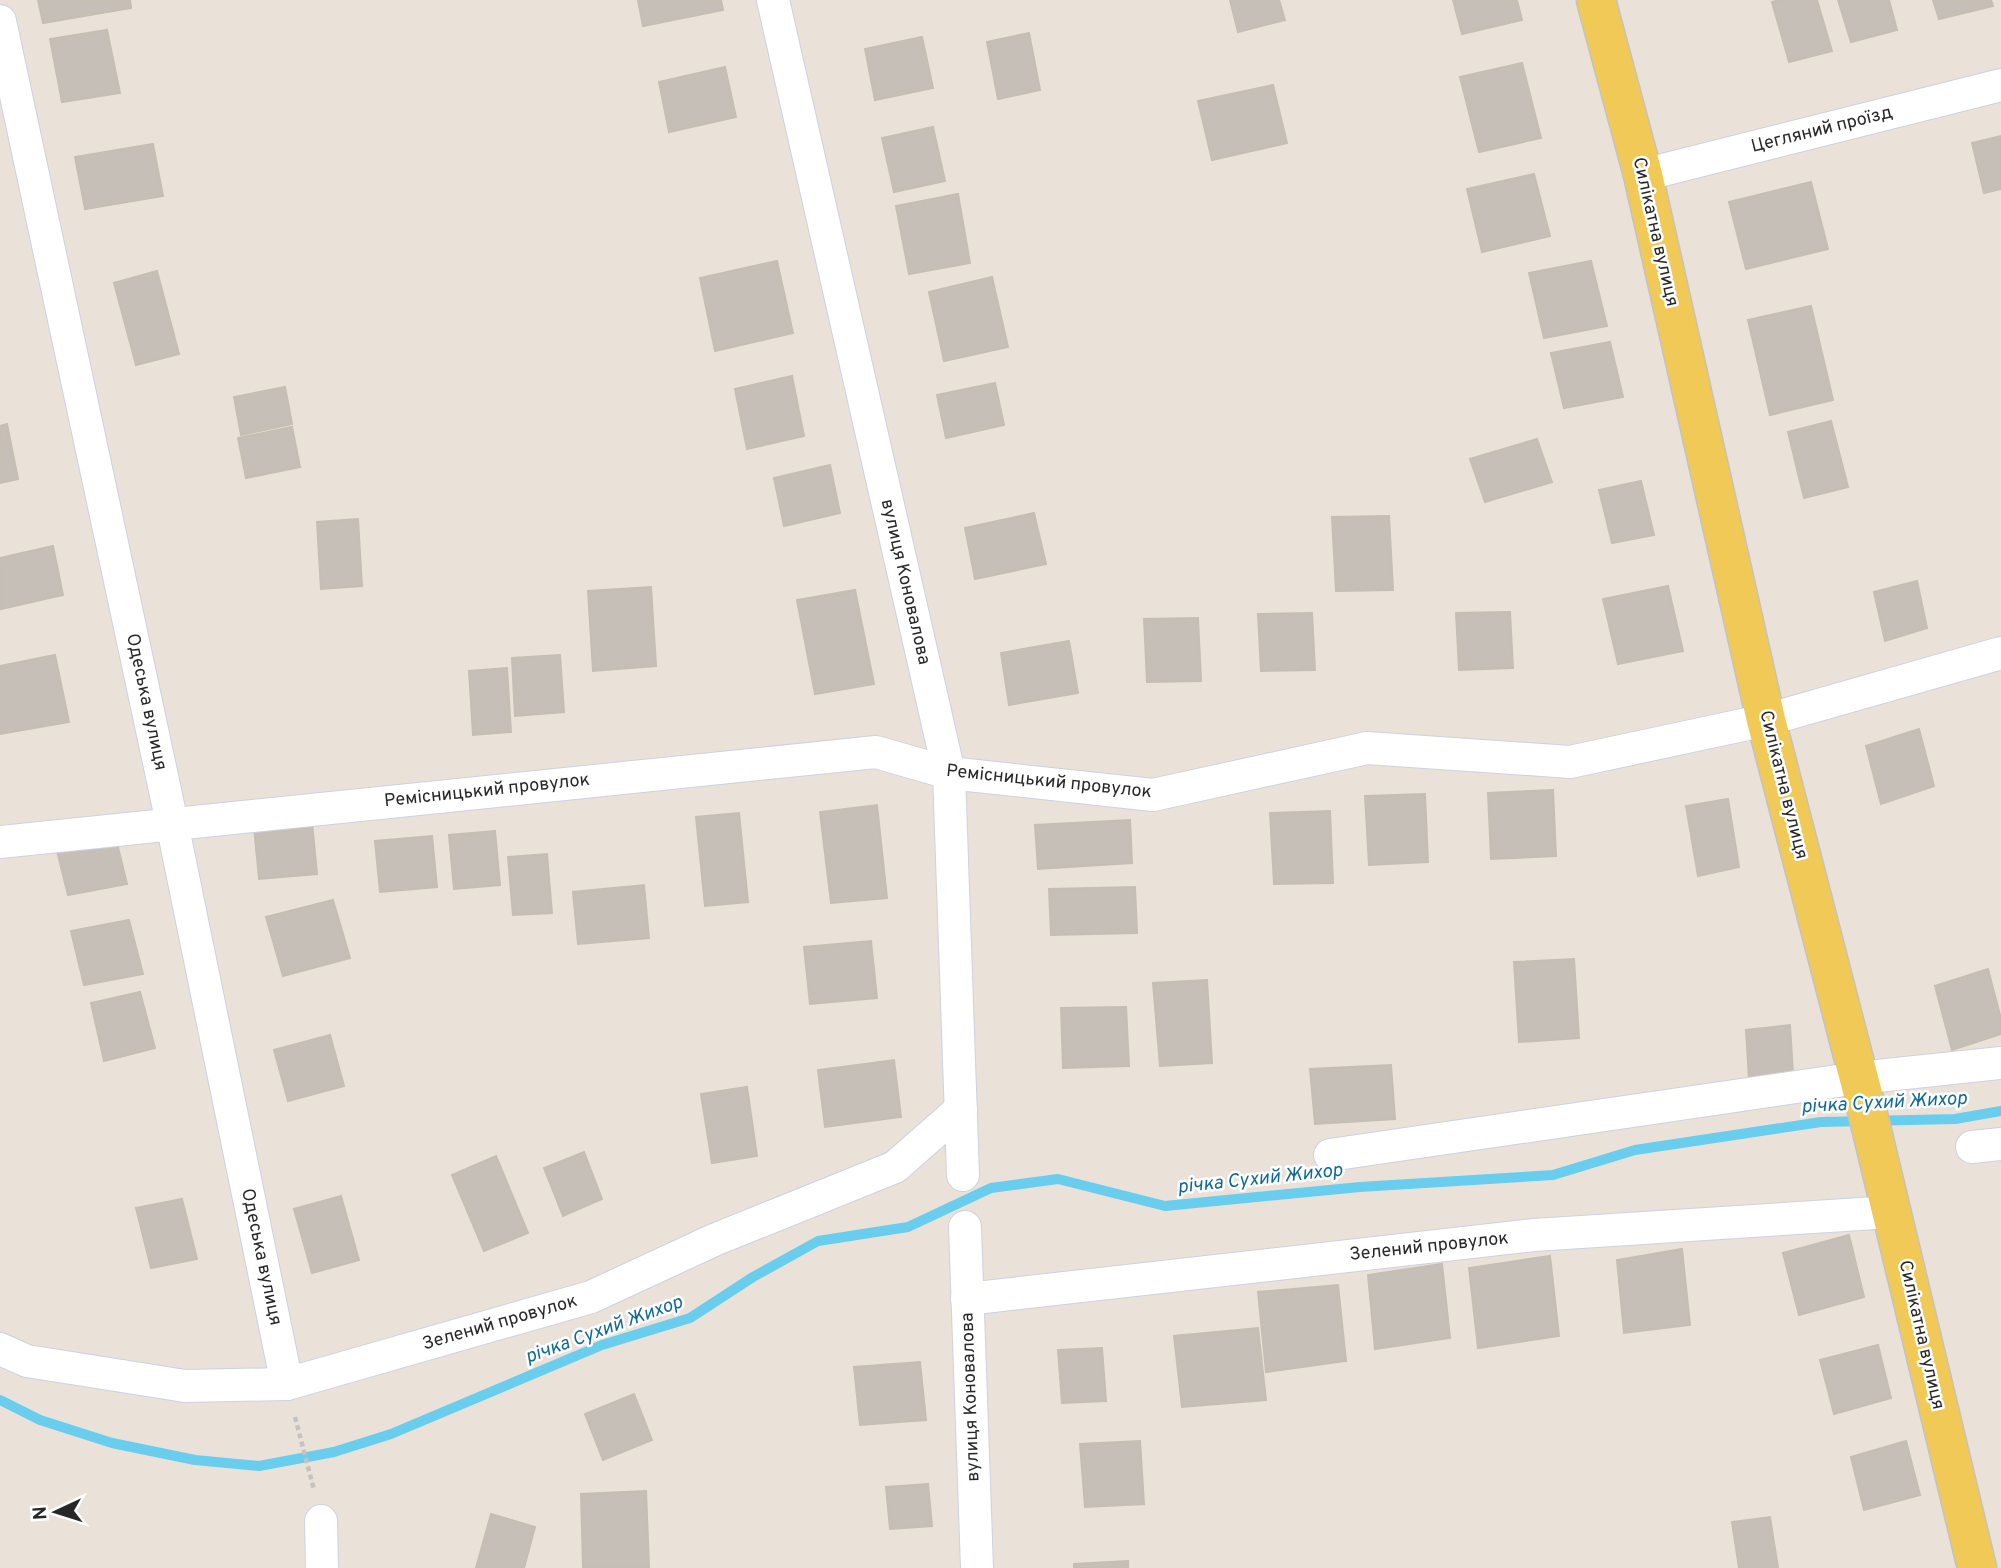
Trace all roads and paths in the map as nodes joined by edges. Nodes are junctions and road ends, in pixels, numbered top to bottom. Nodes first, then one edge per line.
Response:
1 (773, 0) edge
2 (1596, 0) edge
3 (0, 21) edge
4 (2001, 85) edge
5 (1643, 176) junction
6 (2001, 653) edge
7 (1766, 720) junction
8 (949, 773) junction
9 (172, 823) junction
10 (0, 842) edge
11 (2001, 1063) edge
12 (1861, 1088) junction
13 (961, 1109) junction
14 (1330, 1155) dead end
15 (963, 1175) dead end
16 (1892, 1212) junction
17 (965, 1227) dead end
18 (967, 1299) junction
19 (0, 1349) edge
20 (287, 1384) junction
21 (321, 1521) joint
22 (322, 1568) edge
23 (977, 1568) edge
24 (1977, 1568) edge

1 - 8 street, вулиця Коновалова
2 - 5 main road, Силікатна вулиця
3 - 9 street, Одеська вулиця
4 - 5 street, Цегляний проїзд
5 - 7 main road, Силікатна вулиця
6 - 7 street, Ремісницький провулок
7 - 8 street, Ремісницький провулок
7 - 12 main road, Силікатна вулиця
8 - 9 street, Ремісницький провулок
8 - 13 street, вулиця Коновалова
9 - 10 street, Ремісницький провулок
9 - 20 street, Одеська вулиця
11 - 12 street
12 - 14 street
12 - 16 main road, Силікатна вулиця
13 - 15 street, вулиця Коновалова
13 - 20 street, Зелений провулок
16 - 18 street, Зелений провулок
16 - 24 main road, Силікатна вулиця
17 - 18 street, вулиця Коновалова
18 - 23 street, вулиця Коновалова
19 - 20 street, Зелений провулок
20 - 21 path
21 - 22 street

